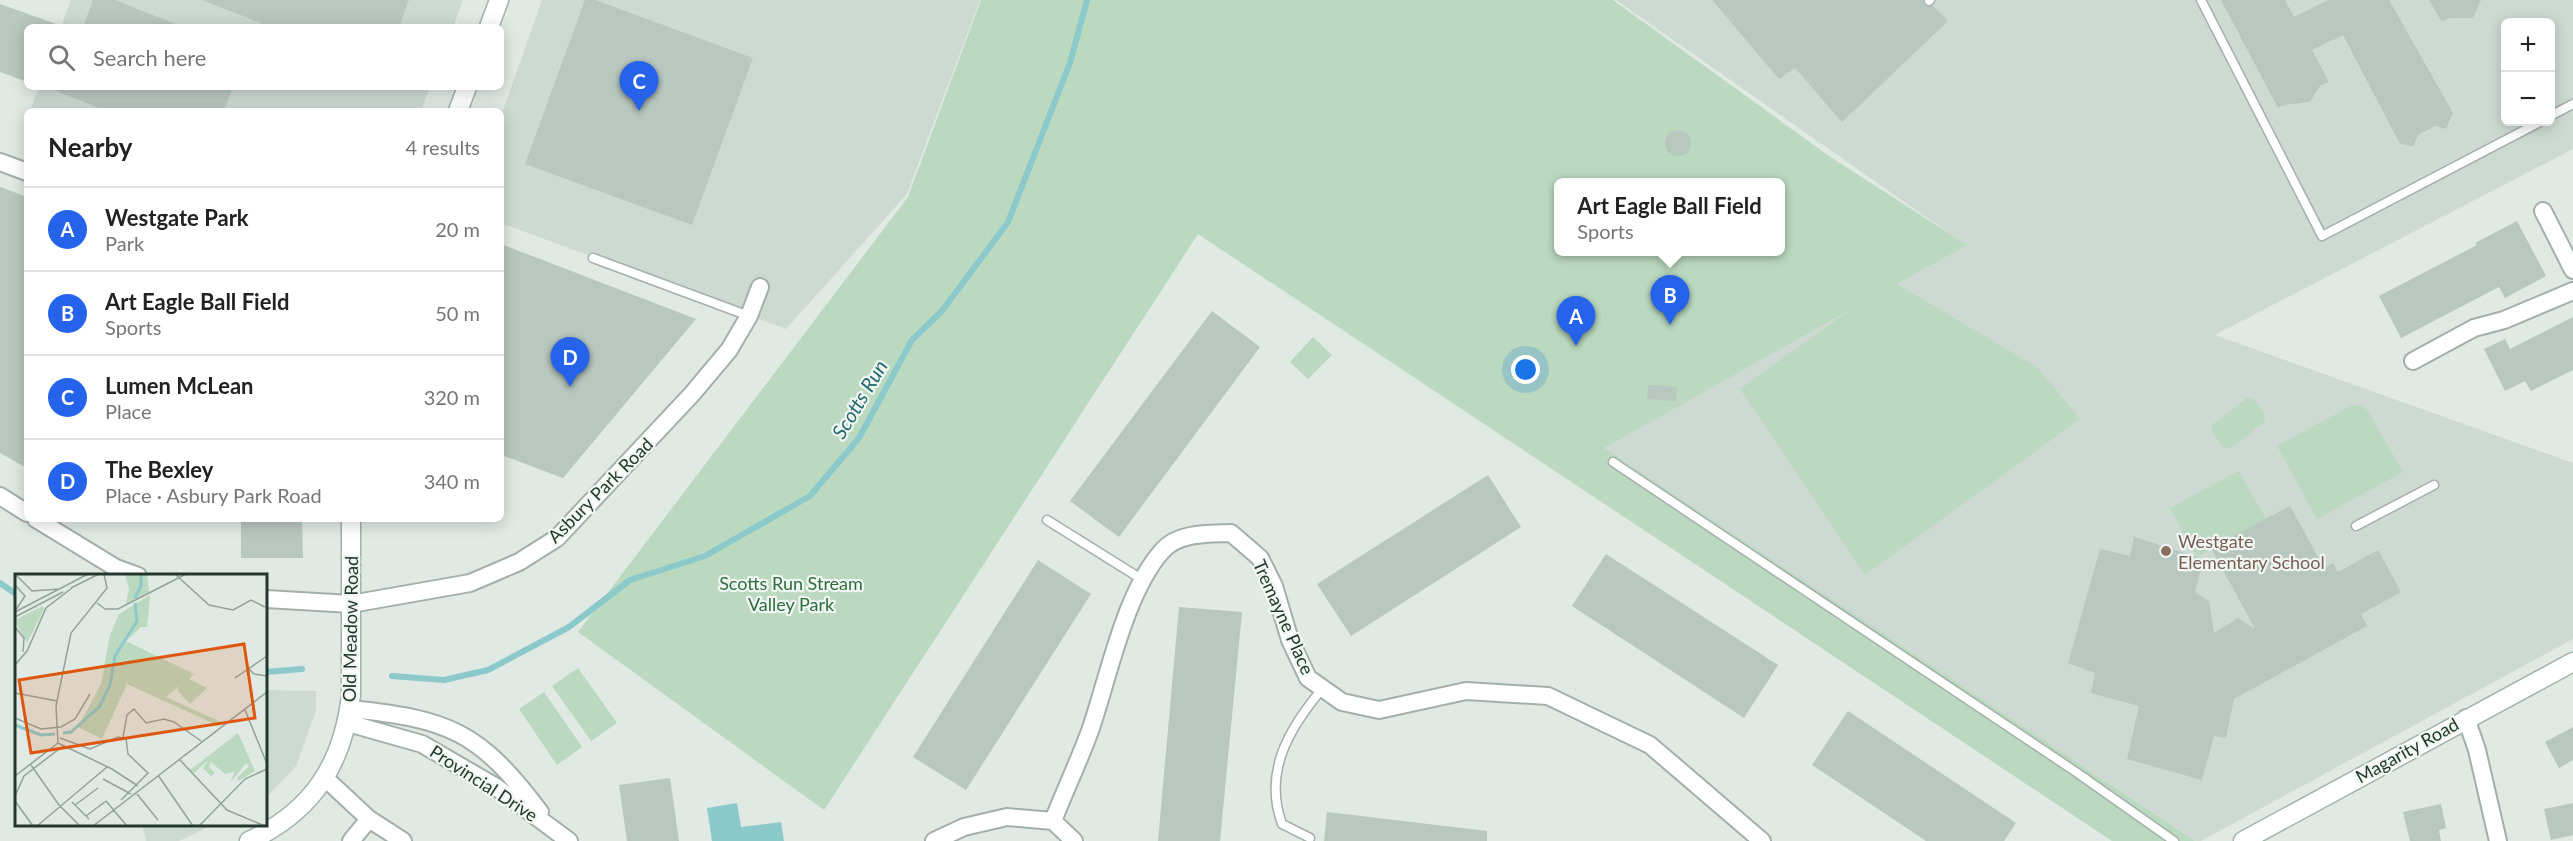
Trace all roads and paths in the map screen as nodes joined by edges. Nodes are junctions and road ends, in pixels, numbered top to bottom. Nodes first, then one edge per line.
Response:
1 (499, 0) edge
2 (2201, 0) edge
3 (490, 24) edge
4 (466, 90) edge
5 (2573, 104) edge
6 (459, 108) edge
7 (2555, 113) edge
8 (2532, 126) edge
9 (0, 162) edge
10 (24, 171) edge
11 (2543, 211) dead end
12 (593, 258) dead end
13 (2573, 270) edge
14 (760, 287) dead end
15 (2573, 291) edge
16 (749, 316) junction
17 (2413, 361) dead end
18 (1613, 462) dead end
19 (2434, 485) dead end
20 (0, 496) edge
21 (24, 511) edge
22 (1047, 520) dead end
23 (41, 522) edge
24 (351, 522) edge
25 (2356, 526) dead end
26 (132, 574) edge
27 (1143, 581) junction
28 (267, 599) edge
29 (351, 604) junction
30 (2573, 662) edge
31 (1323, 688) junction
32 (349, 716) junction
33 (2466, 718) junction
34 (325, 778) junction
35 (369, 819) junction
36 (1053, 821) junction
37 (549, 825) junction
38 (1310, 838) dead end
39 (249, 841) edge
40 (351, 841) edge
41 (403, 841) edge
42 (569, 841) edge
43 (934, 841) edge
44 (1074, 841) edge
45 (1762, 841) edge
46 (2174, 841) edge
47 (2243, 841) edge
48 (2498, 841) edge

1 - 3 street
2 - 8 lane
4 - 6 street
5 - 7 lane
9 - 10 street
11 - 13 street
12 - 16 lane
14 - 16 street, Asbury Park Road
15 - 17 street
16 - 29 street, Asbury Park Road
18 - 46 lane
19 - 25 lane
20 - 21 street
22 - 27 lane
23 - 26 street
24 - 29 street, Old Meadow Road
27 - 31 street, Tremayne Place
27 - 36 street, Tremayne Place
28 - 29 street, Asbury Park Road
29 - 32 street, Old Meadow Road
30 - 33 street, Magarity Road
31 - 38 lane
31 - 45 street, Tremayne Place
32 - 34 street, Old Meadow Road
32 - 37 street, Provincial Drive
32 - 37 street, Provincial Drive
33 - 47 street, Magarity Road
33 - 48 street
34 - 35 street
34 - 39 street, Old Meadow Road
35 - 40 street
35 - 41 street
36 - 43 street
36 - 44 street
37 - 42 street, Provincial Drive

